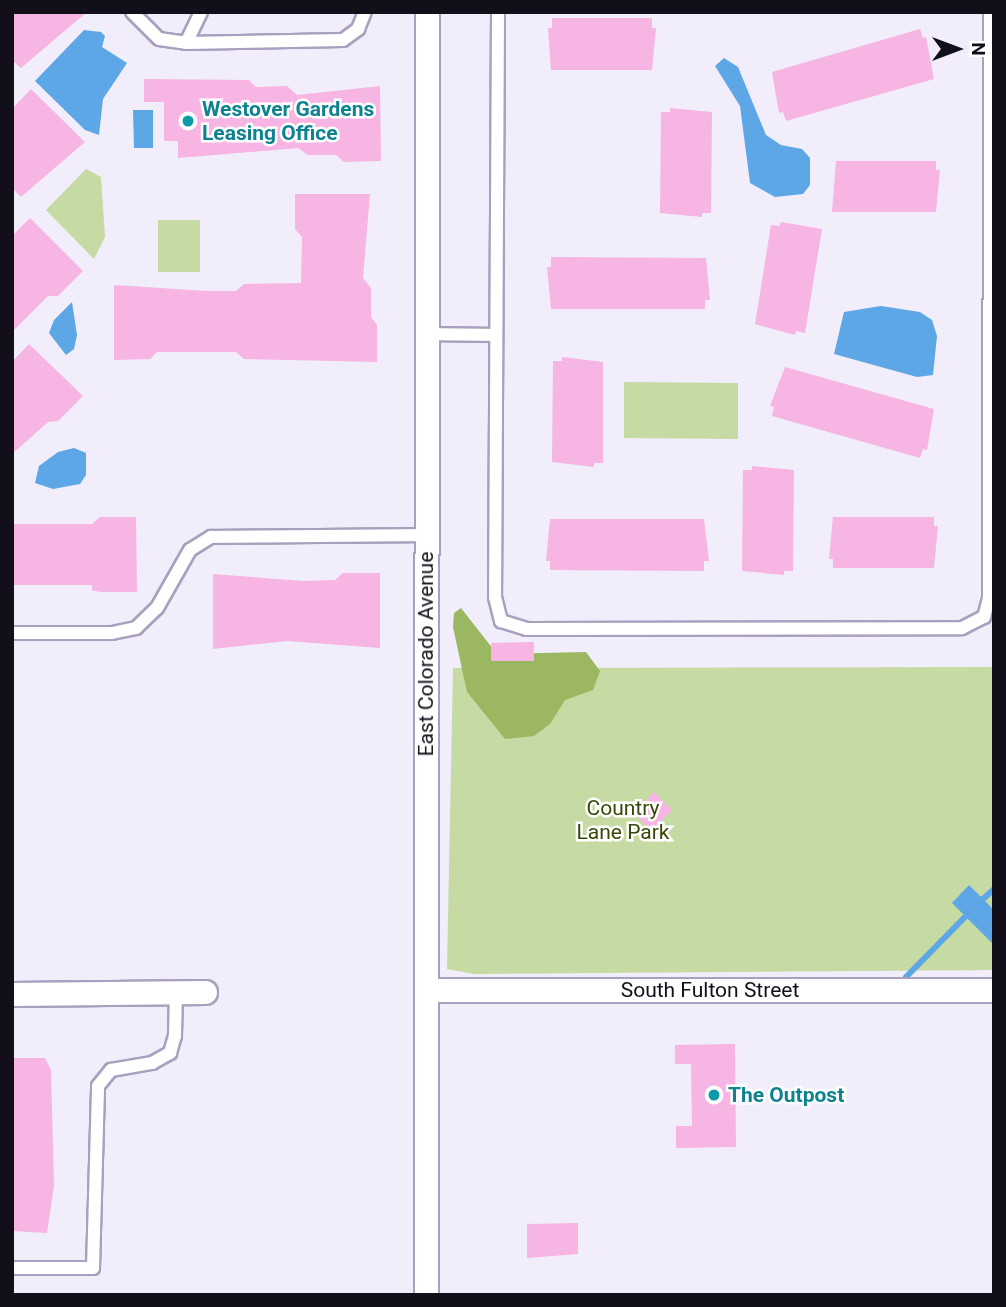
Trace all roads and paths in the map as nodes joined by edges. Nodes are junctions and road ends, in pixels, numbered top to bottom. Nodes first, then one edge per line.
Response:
1 (132, 12) edge
2 (201, 12) edge
3 (365, 12) edge
4 (427, 12) edge
5 (498, 12) edge
6 (990, 12) edge
7 (186, 43) junction
8 (991, 264) edge
9 (426, 334) junction
10 (496, 335) junction
11 (426, 535) junction
12 (12, 633) edge
13 (427, 990) junction
14 (994, 990) edge
15 (205, 992) dead end
16 (176, 993) junction
17 (12, 994) edge
18 (12, 1268) edge
19 (426, 1295) edge

1 - 7 lane
2 - 7 lane
3 - 7 lane
4 - 9 street, East Colorado Avenue
5 - 10 lane
6 - 8 lane
8 - 10 lane
9 - 10 lane
9 - 11 street, East Colorado Avenue
11 - 12 lane
11 - 13 street, East Colorado Avenue
13 - 14 street, South Fulton Street
13 - 19 street, East Colorado Avenue
15 - 16 street
16 - 17 street
16 - 18 lane

